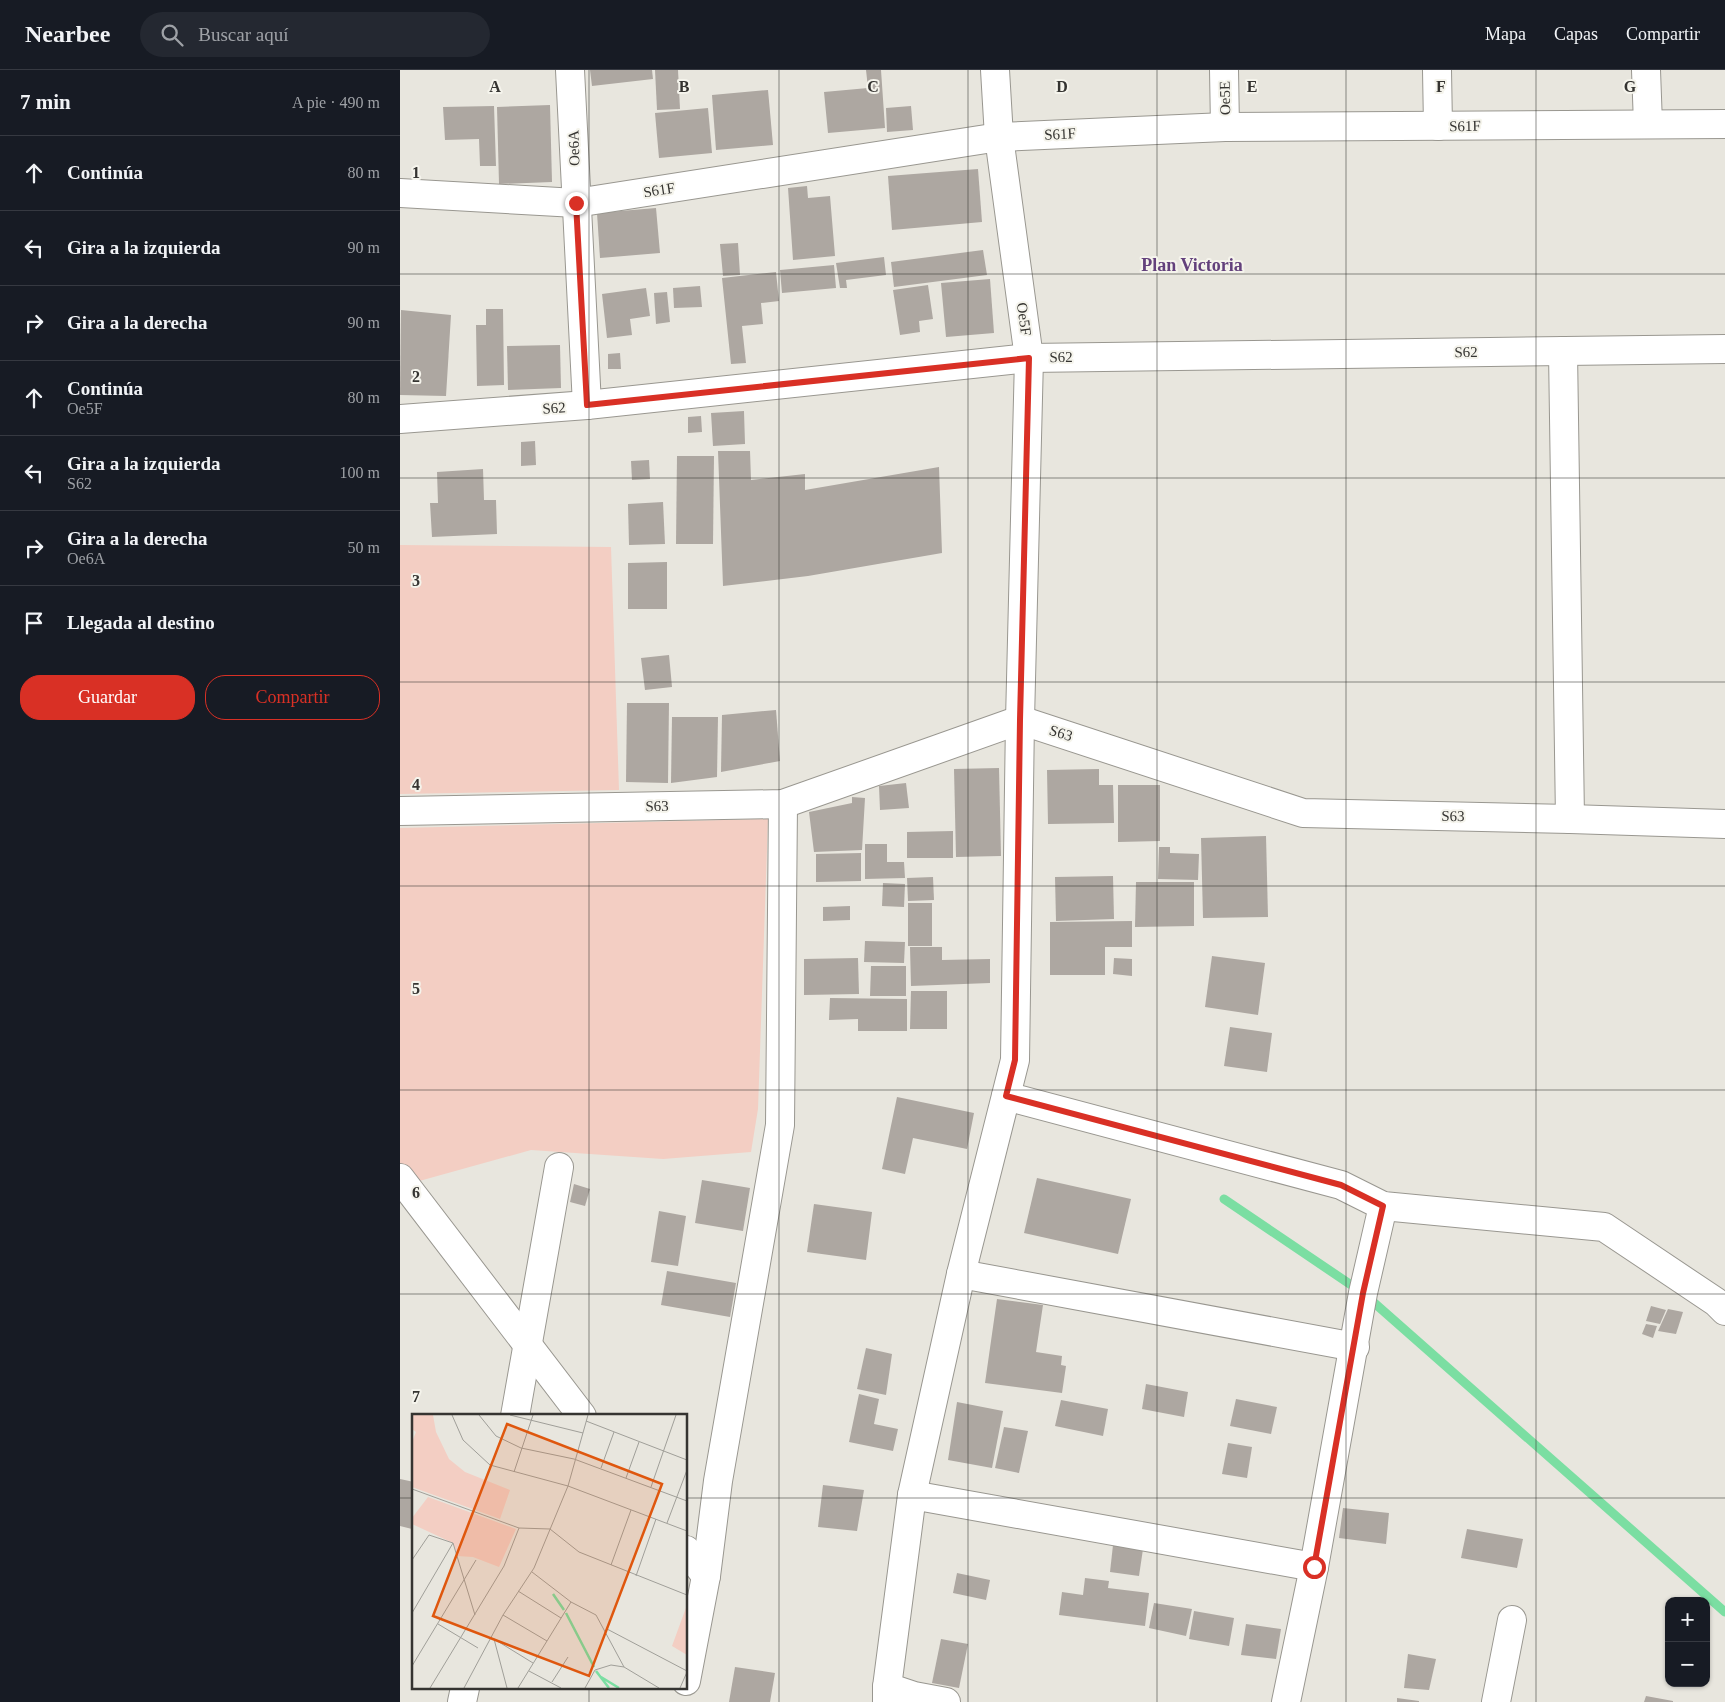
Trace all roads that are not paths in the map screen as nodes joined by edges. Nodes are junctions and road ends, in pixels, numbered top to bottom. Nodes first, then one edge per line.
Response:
1 (570, 70) edge
2 (995, 70) edge
3 (1224, 70) edge
4 (1437, 70) edge
5 (1646, 70) edge
6 (1648, 124) junction
7 (1725, 124) edge
8 (1438, 126) junction
9 (1225, 127) junction
10 (999, 137) junction
11 (400, 193) edge
12 (576, 203) junction
13 (1725, 349) edge
14 (1563, 351) junction
15 (1029, 358) junction
16 (587, 405) junction
17 (400, 419) edge
18 (1020, 720) junction
19 (783, 804) junction
20 (400, 811) edge
21 (1570, 819) junction
22 (1725, 824) edge
23 (1006, 1096) junction
24 (559, 1167) dead end
25 (400, 1178) edge
26 (1383, 1206) junction
27 (961, 1274) junction
28 (1722, 1305) edge
29 (528, 1347) junction
30 (1355, 1347) junction
31 (515, 1414) edge
32 (580, 1414) edge
33 (912, 1495) junction
34 (688, 1553) edge
35 (1314, 1567) junction
36 (706, 1576) junction
37 (1512, 1620) dead end
38 (688, 1671) edge
39 (887, 1695) edge
40 (916, 1699) edge
41 (946, 1702) edge
42 (1286, 1702) edge
43 (1496, 1702) edge

1 - 12 street, Oe6A
2 - 10 street, Oe5F
3 - 9 street, Oe5E
4 - 8 street
5 - 6 street
6 - 7 street, S61F
6 - 8 street, S61F
8 - 9 street, S61F
9 - 10 street, S61F
10 - 12 street, S61F
10 - 15 street, Oe5F
11 - 12 street, S61F
12 - 16 street, Oe6A
13 - 14 street, S62
14 - 15 street, S62
14 - 21 street
15 - 16 street, S62
15 - 18 street, Oe5F
16 - 17 street, S62
18 - 19 street, S63
18 - 21 street, S63
18 - 23 street, Oe5F
19 - 20 street, S63
19 - 36 street
21 - 22 street, S63
23 - 26 street
23 - 27 street, Oe5F
24 - 29 street
25 - 29 street
26 - 28 street
26 - 30 street
27 - 30 street
27 - 33 street, Oe5F
29 - 31 street
29 - 32 street
30 - 35 street
33 - 35 street
33 - 39 street, Oe5F
34 - 36 street
35 - 42 street
36 - 38 street
37 - 43 street
39 - 40 street
40 - 41 street

